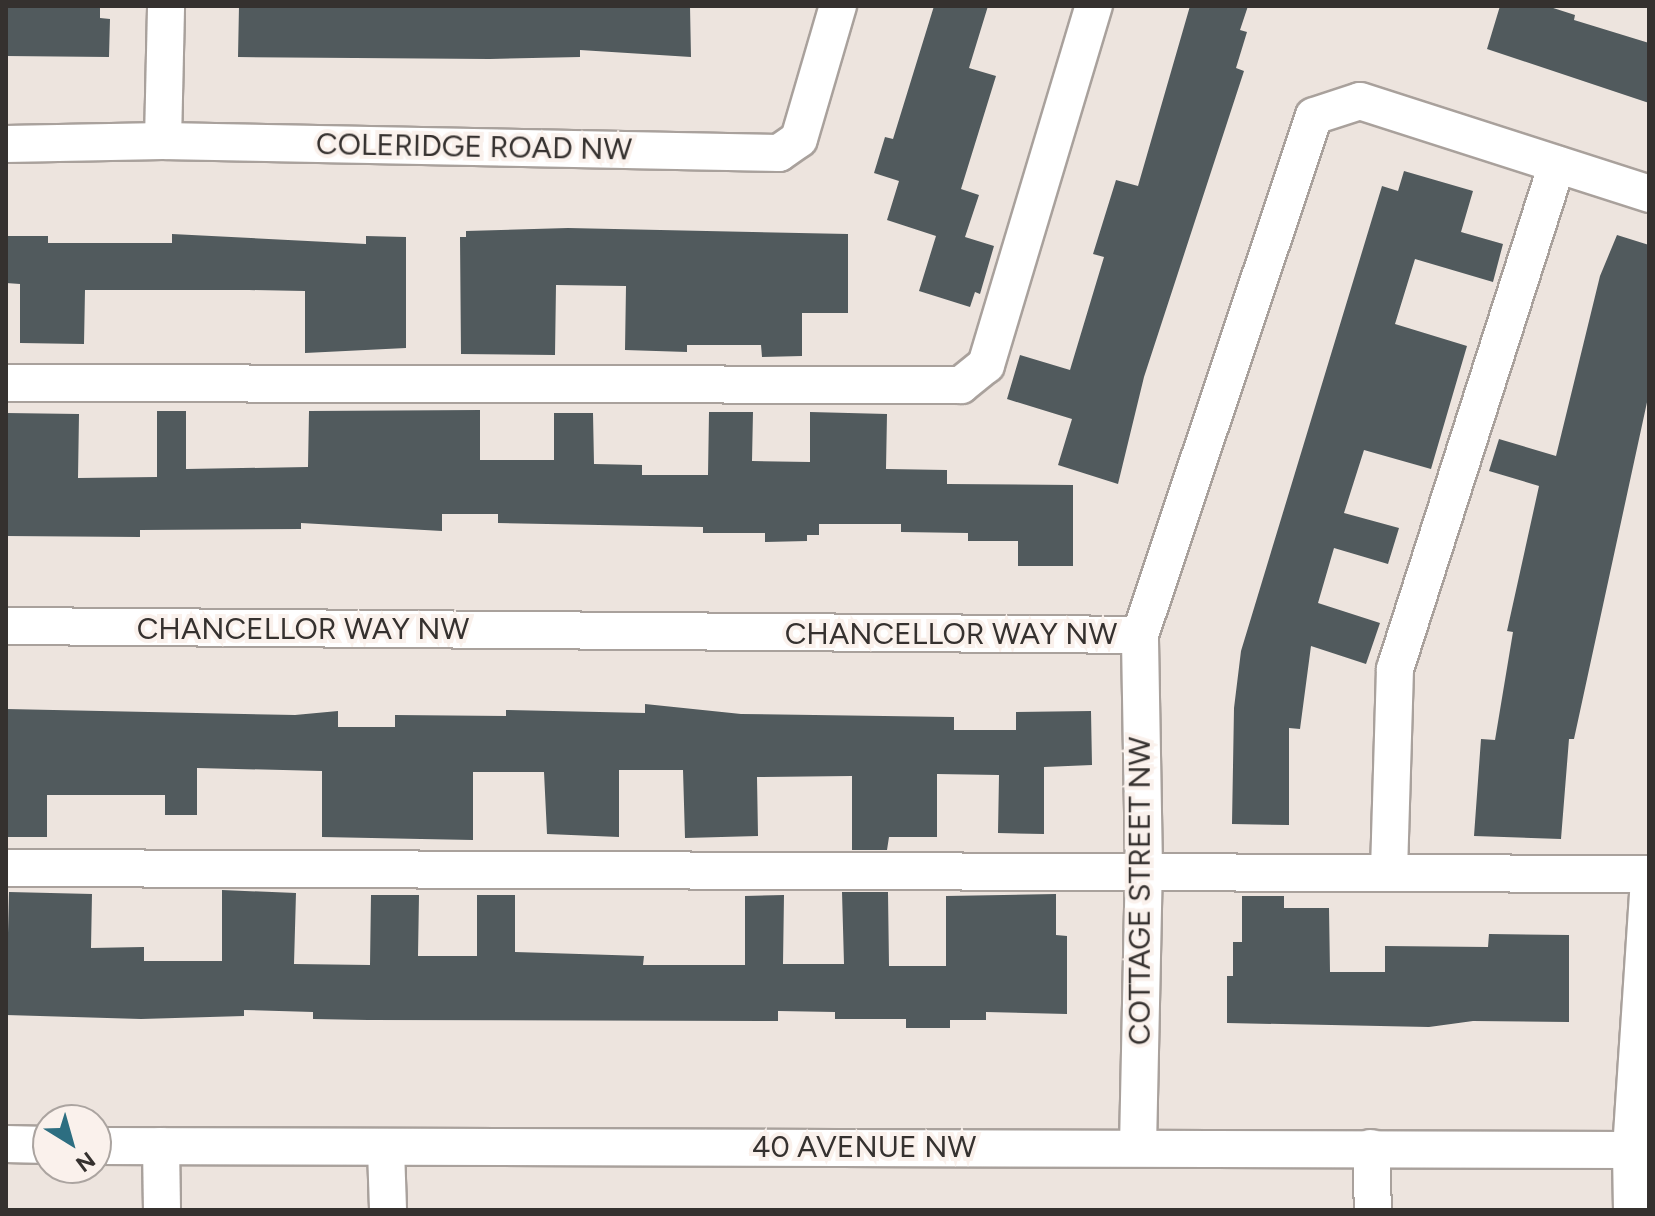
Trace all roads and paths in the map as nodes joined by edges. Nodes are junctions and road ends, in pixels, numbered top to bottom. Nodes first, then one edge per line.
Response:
1 (166, 6) edge
2 (838, 6) edge
3 (1094, 6) edge
4 (163, 141) junction
5 (6, 144) edge
6 (1557, 164) junction
7 (1649, 194) edge
8 (6, 383) edge
9 (6, 626) edge
10 (1140, 635) junction
11 (6, 868) edge
12 (1144, 869) junction
13 (1389, 871) junction
14 (1649, 877) edge
15 (6, 1144) edge
16 (32, 1145) edge
17 (112, 1146) edge
18 (161, 1146) junction
19 (1138, 1147) junction
20 (1371, 1148) junction
21 (386, 1149) junction
22 (1631, 1150) junction
23 (162, 1210) edge
24 (388, 1210) edge
25 (1373, 1210) edge
26 (1632, 1210) edge

1 - 4 street
2 - 4 street, COLERIDGE ROAD NW
3 - 8 street
4 - 5 street, COLERIDGE ROAD NW
6 - 7 street, CHANCELLOR WAY NW
6 - 10 street, CHANCELLOR WAY NW
6 - 13 street
9 - 10 street, CHANCELLOR WAY NW
10 - 12 street, COTTAGE STREET NW
11 - 12 street
12 - 13 street
12 - 19 street, COTTAGE STREET NW
13 - 14 street
14 - 22 street
15 - 16 street
17 - 18 street, 40 AVENUE NW
18 - 21 street, 40 AVENUE NW
18 - 23 street
19 - 20 street, 40 AVENUE NW
19 - 21 street, 40 AVENUE NW
20 - 22 street, 40 AVENUE NW
20 - 25 street
21 - 24 street
22 - 26 street

